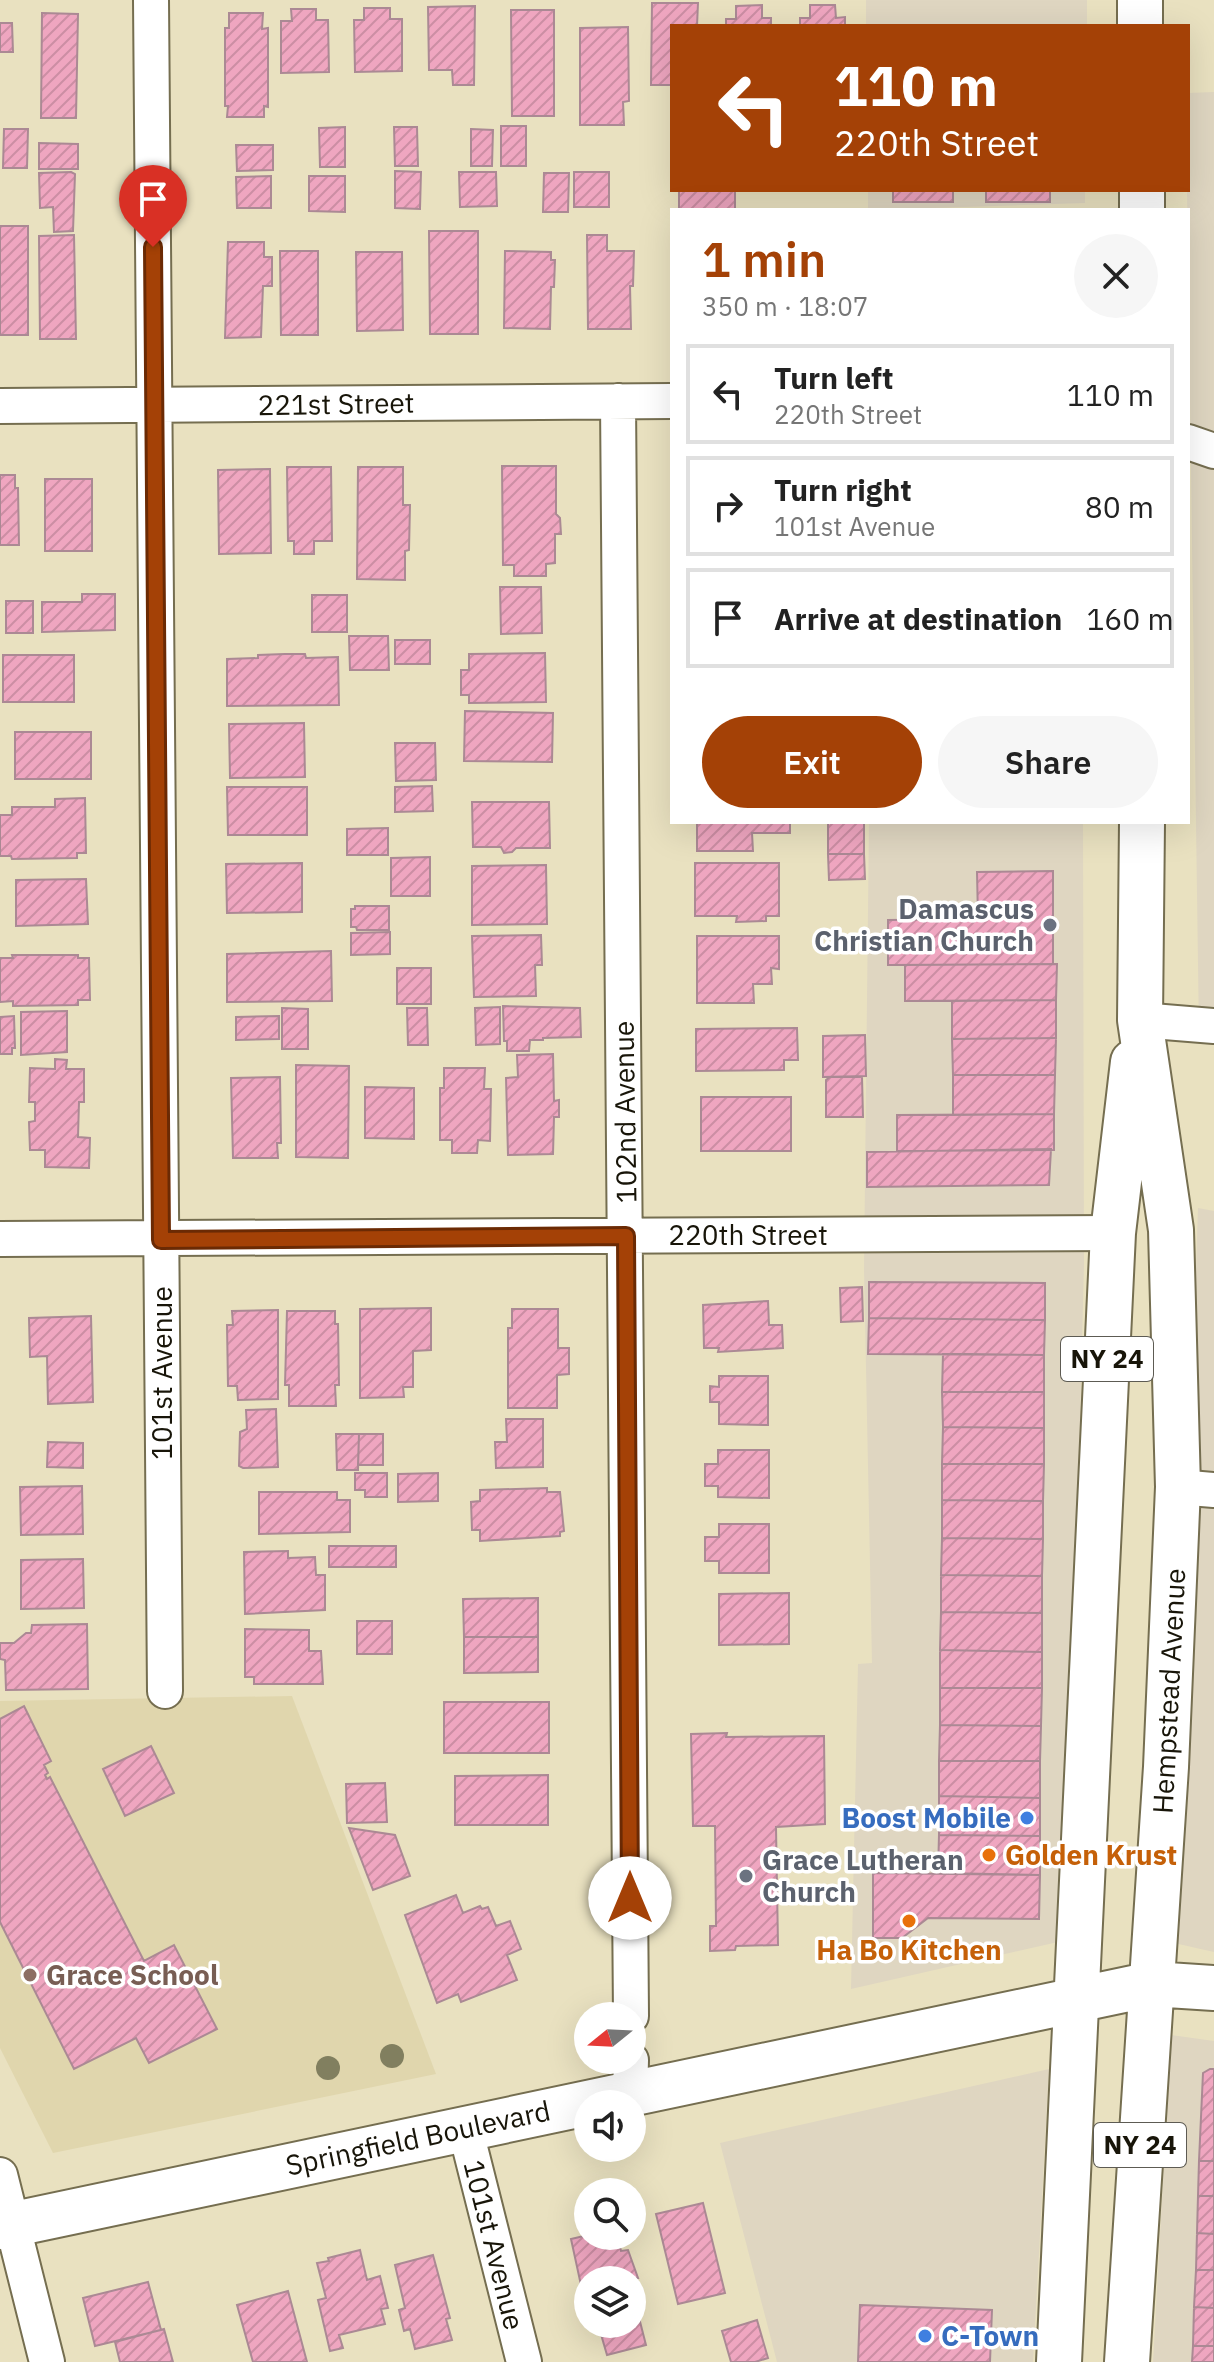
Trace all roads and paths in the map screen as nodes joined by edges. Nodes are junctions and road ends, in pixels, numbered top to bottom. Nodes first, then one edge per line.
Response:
1 (151, 0) edge
2 (1140, 0) edge
3 (1140, 24) edge
4 (618, 401) junction
5 (670, 401) edge
6 (0, 406) edge
7 (154, 406) junction
8 (1190, 443) edge
9 (1214, 451) edge
10 (1142, 824) edge
11 (1140, 1020) junction
12 (1214, 1026) edge
13 (1113, 1233) junction
14 (626, 1236) junction
15 (0, 1239) edge
16 (161, 1240) junction
17 (1196, 1489) edge
18 (165, 1691) dead end
19 (1152, 1984) junction
20 (1214, 1988) edge
21 (1076, 2000) junction
22 (631, 2002) edge
23 (630, 2077) edge
24 (465, 2128) junction
25 (0, 2175) edge
26 (6, 2226) edge
27 (47, 2362) edge
28 (524, 2362) edge
29 (1059, 2362) edge
30 (1127, 2362) edge

1 - 7 street, 101st Avenue
2 - 3 main road
4 - 5 street, 221st Street
4 - 7 street, 221st Street
4 - 14 street, 102nd Avenue
6 - 7 street, 221st Street
7 - 16 street, 101st Avenue
8 - 9 street
10 - 11 main road, Hempstead Avenue / NY 24
11 - 12 street
11 - 13 main road, Hempstead Avenue / NY 24
11 - 17 main road, Hempstead Avenue / NY 24
13 - 14 street, 220th Street
13 - 21 main road, Hempstead Avenue / NY 24
14 - 16 street, 220th Street
14 - 22 street, 102nd Avenue
15 - 16 street, 220th Street
16 - 18 street, 101st Avenue
17 - 19 main road, Hempstead Avenue / NY 24
19 - 20 main road, Springfield Boulevard
19 - 21 main road, Springfield Boulevard
19 - 30 main road, Hempstead Avenue / NY 24
21 - 23 main road, Springfield Boulevard
21 - 29 main road, Hempstead Avenue / NY 24
23 - 24 main road, Springfield Boulevard
24 - 26 main road, Springfield Boulevard
24 - 28 street, 101st Avenue
25 - 26 street
26 - 27 street

